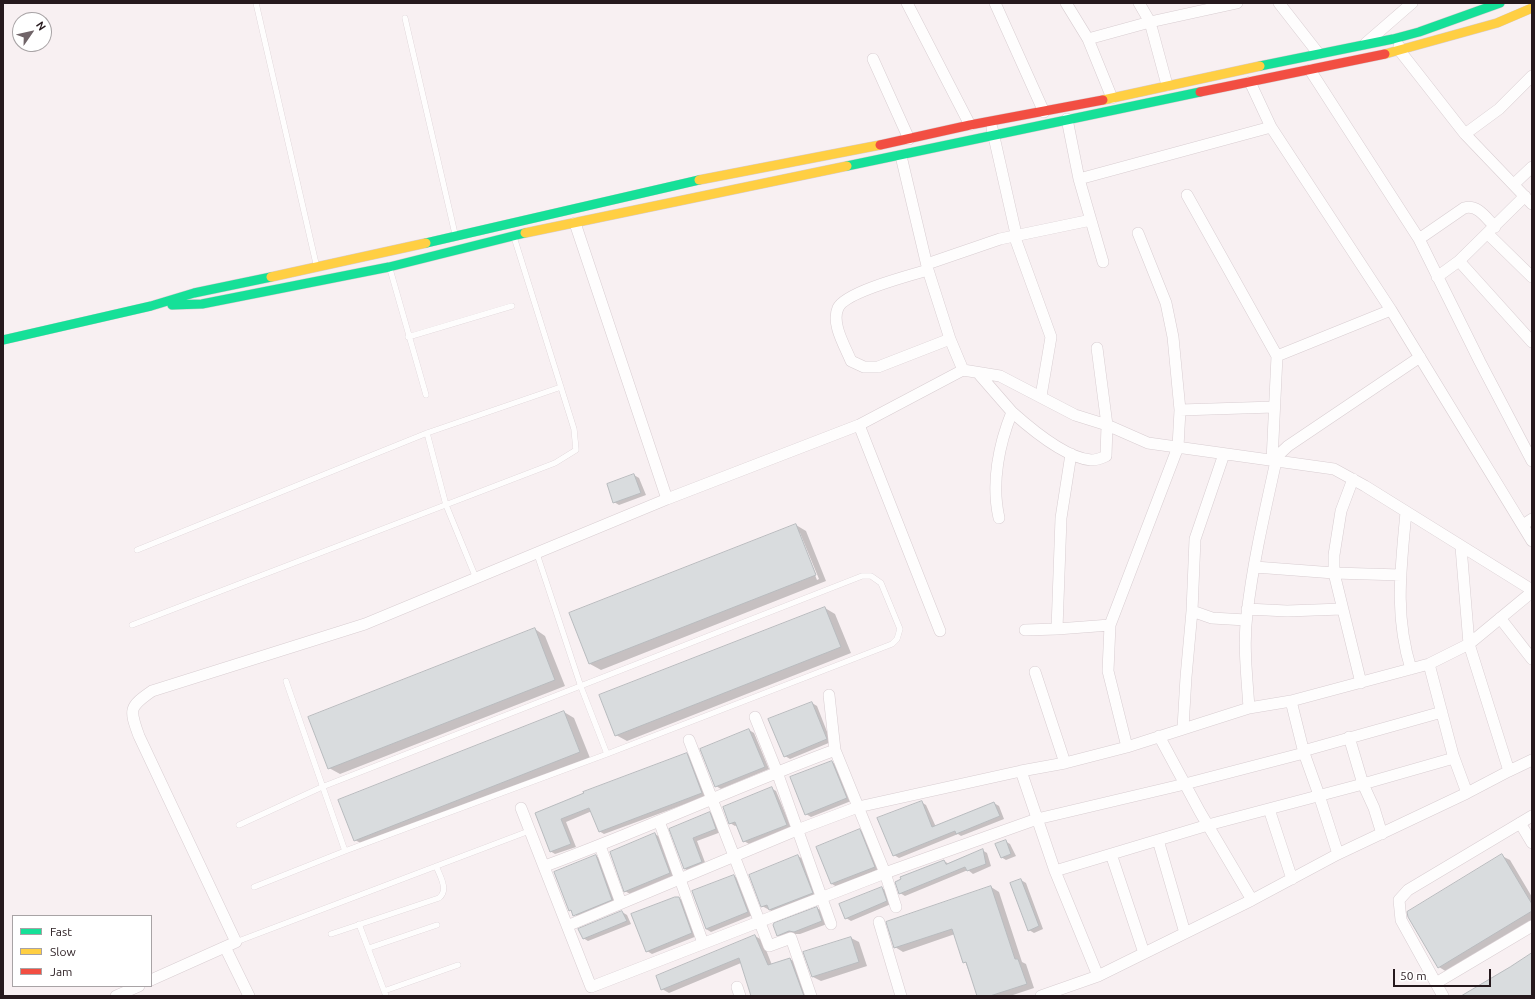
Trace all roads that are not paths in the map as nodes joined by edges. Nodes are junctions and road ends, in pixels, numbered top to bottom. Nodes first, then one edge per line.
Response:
1 (256, 3) edge
2 (908, 3) edge
3 (995, 3) edge
4 (1066, 3) edge
5 (1139, 3) edge
6 (1237, 3) edge
7 (1280, 3) edge
8 (1412, 3) edge
9 (1500, 3) edge
10 (1532, 8) edge
11 (405, 18) dead end
12 (1150, 22) junction
13 (1396, 38) junction
14 (1088, 39) junction
15 (1366, 43) junction
16 (1400, 51) junction
17 (1318, 53) junction
18 (873, 59) dead end
19 (1310, 70) junction
20 (1532, 76) edge
21 (1250, 82) junction
22 (1167, 86) junction
23 (1112, 98) junction
24 (1044, 112) junction
25 (1067, 119) junction
26 (991, 122) junction
27 (970, 125) junction
28 (1271, 127) junction
29 (1465, 134) junction
30 (993, 136) junction
31 (909, 139) junction
32 (901, 156) junction
33 (1532, 167) edge
34 (1079, 179) junction
35 (1514, 184) junction
36 (1187, 195) dead end
37 (1528, 200) edge
38 (1091, 220) junction
39 (510, 223) junction
40 (575, 223) junction
41 (1492, 231) junction
42 (1138, 233) dead end
43 (455, 234) junction
44 (1016, 234) junction
45 (514, 236) junction
46 (1419, 239) junction
47 (387, 259) junction
48 (1459, 261) junction
49 (1103, 262) dead end
50 (928, 267) junction
51 (317, 268) junction
52 (1437, 277) junction
53 (1532, 277) edge
54 (151, 306) junction
55 (512, 306) dead end
56 (1391, 310) junction
57 (408, 337) junction
58 (950, 339) junction
59 (3, 340) edge
60 (1532, 342) edge
61 (1097, 348) dead end
62 (1278, 356) junction
63 (1420, 357) junction
64 (963, 370) junction
65 (978, 372) junction
66 (561, 387) junction
67 (426, 396) dead end
68 (1041, 396) junction
69 (1274, 406) junction
70 (1180, 410) junction
71 (1012, 412) junction
72 (859, 425) junction
73 (1107, 425) junction
74 (427, 433) junction
75 (1532, 439) edge
76 (1520, 440) junction
77 (1178, 448) junction
78 (1071, 454) junction
79 (1224, 454) junction
80 (1274, 461) junction
81 (1532, 461) edge
82 (1353, 479) junction
83 (667, 499) junction
84 (446, 505) junction
85 (1406, 512) junction
86 (999, 518) dead end
87 (1528, 522) edge
88 (1532, 541) edge
89 (1462, 547) junction
90 (137, 550) dead end
91 (537, 554) junction
92 (1254, 567) junction
93 (1334, 573) junction
94 (1401, 575) junction
95 (476, 578) junction
96 (1532, 591) edge
97 (1342, 609) junction
98 (1192, 611) junction
99 (1247, 615) junction
100 (1500, 618) junction
101 (132, 625) dead end
102 (1110, 625) junction
103 (1057, 629) junction
104 (1025, 630) dead end
105 (940, 631) dead end
106 (1469, 644) junction
107 (1532, 659) edge
108 (1429, 664) junction
109 (1411, 669) junction
110 (1035, 672) dead end
111 (286, 680) dead end
112 (1361, 683) junction
113 (581, 687) junction
114 (829, 695) dead end
115 (1290, 701) junction
116 (1249, 708) junction
117 (1442, 712) junction
118 (755, 717) dead end
119 (1184, 728) junction
120 (1159, 736) junction
121 (1348, 738) junction
122 (689, 740) dead end
123 (1127, 747) junction
124 (835, 750) junction
125 (1304, 752) junction
126 (608, 754) junction
127 (1454, 758) junction
128 (1532, 760) edge
129 (1065, 763) junction
130 (1021, 771) junction
131 (1509, 771) junction
132 (776, 772) junction
133 (1185, 784) junction
134 (1363, 784) junction
135 (322, 787) junction
136 (1467, 793) junction
137 (1320, 795) junction
138 (713, 798) junction
139 (858, 807) junction
140 (521, 808) dead end
141 (1269, 808) junction
142 (1532, 816) edge
143 (1037, 819) junction
144 (659, 821) junction
145 (1520, 823) junction
146 (240, 825) dead end
147 (1208, 825) junction
148 (797, 830) junction
149 (530, 831) junction
150 (1382, 834) junction
151 (1158, 840) junction
152 (1532, 843) edge
153 (600, 846) junction
154 (345, 851) junction
155 (1111, 854) junction
156 (1338, 854) junction
157 (735, 856) junction
158 (436, 866) junction
159 (545, 866) junction
160 (1055, 870) junction
161 (885, 873) junction
162 (680, 879) junction
163 (1292, 879) junction
164 (254, 887) dead end
165 (823, 898) junction
166 (1252, 900) junction
167 (621, 903) junction
168 (896, 907) dead end
169 (760, 922) junction
170 (878, 922) dead end
171 (360, 924) junction
172 (831, 924) dead end
173 (437, 925) dead end
174 (566, 926) junction
175 (1532, 926) edge
176 (1185, 933) junction
177 (331, 934) dead end
178 (236, 942) junction
179 (703, 943) junction
180 (225, 947) junction
181 (369, 948) junction
182 (1144, 953) junction
183 (458, 965) dead end
184 (1098, 976) junction
185 (152, 980) edge
186 (1436, 983) junction
187 (137, 987) edge
188 (1056, 993) edge
189 (385, 994) edge
190 (116, 996) edge
191 (249, 996) edge
192 (811, 996) edge
193 (901, 996) edge
194 (1041, 996) edge
195 (1443, 996) edge

1 - 51 lane
2 - 27 street
3 - 24 street
4 - 14 street
5 - 12 street
6 - 12 street
7 - 17 street
8 - 15 street
9 - 13 street
10 - 16 street
11 - 43 lane
12 - 14 street
12 - 22 street
13 - 15 street
13 - 16 street
14 - 23 street
15 - 17 street
16 - 19 street
16 - 29 street
17 - 22 street
18 - 31 street
19 - 21 street
19 - 46 street
20 - 29 street
21 - 25 street
21 - 28 street
22 - 23 street
23 - 24 street
24 - 26 street
25 - 30 street
25 - 34 street
26 - 27 street
26 - 30 street
27 - 31 street
28 - 34 street
28 - 56 street
29 - 35 street
30 - 32 street
30 - 44 street
31 - 39 street
32 - 40 street
32 - 50 street
33 - 35 street
34 - 38 street
35 - 37 street
36 - 62 street
37 - 41 street
38 - 44 street
38 - 49 street
39 - 43 street
39 - 45 lane
40 - 45 street
40 - 83 street
41 - 46 street
41 - 48 street
41 - 53 street
42 - 70 street
43 - 47 street
44 - 50 street
44 - 68 street
45 - 47 street
45 - 66 lane
46 - 52 street
47 - 51 street
47 - 54 street
47 - 57 lane
48 - 52 street
48 - 60 street
50 - 58 street
50 - 58 street
51 - 54 street
52 - 76 street
54 - 59 street
55 - 57 lane
56 - 62 street
56 - 63 street
57 - 67 lane
58 - 64 street
61 - 73 street
62 - 69 street
63 - 80 street
63 - 87 street
64 - 65 street
64 - 72 street
65 - 68 street
65 - 71 street
66 - 74 lane
66 - 84 lane
68 - 73 street
69 - 70 street
69 - 80 street
70 - 77 street
71 - 78 street
71 - 86 street
72 - 83 street
72 - 105 street
73 - 77 street
73 - 78 street
74 - 84 lane
74 - 90 lane
75 - 76 street
76 - 81 street
77 - 79 street
77 - 102 street
78 - 103 street
79 - 80 street
79 - 98 street
80 - 82 street
80 - 92 street
82 - 85 street
82 - 93 street
83 - 91 street
84 - 95 lane
84 - 101 lane
85 - 89 street
85 - 94 street
87 - 88 street
89 - 96 street
89 - 106 street
91 - 95 street
91 - 113 lane
92 - 93 street
92 - 99 street
93 - 94 street
93 - 97 street
94 - 109 street
95 - 178 street
96 - 100 street
97 - 99 street
97 - 112 street
98 - 99 street
98 - 119 street
99 - 116 street
100 - 106 street
100 - 107 street
102 - 103 street
102 - 123 street
103 - 104 street
106 - 108 street
106 - 131 street
108 - 109 street
108 - 117 street
109 - 112 street
110 - 129 street
111 - 135 lane
112 - 115 street
113 - 126 lane
113 - 126 lane
113 - 135 lane
114 - 124 street
115 - 116 street
115 - 125 street
116 - 119 street
117 - 121 street
117 - 127 street
118 - 132 street
119 - 120 street
120 - 123 street
120 - 133 street
121 - 125 street
121 - 134 street
122 - 138 street
123 - 129 street
124 - 132 street
124 - 139 street
125 - 133 street
125 - 137 street
126 - 154 lane
127 - 134 street
127 - 136 street
128 - 131 street
129 - 130 street
130 - 139 street
130 - 143 street
131 - 136 street
132 - 138 street
132 - 148 street
133 - 143 street
133 - 147 street
134 - 137 street
134 - 150 street
135 - 146 lane
135 - 154 lane
136 - 150 street
137 - 141 street
137 - 156 street
138 - 144 street
138 - 157 street
139 - 148 street
139 - 161 street
140 - 149 street
141 - 147 street
141 - 163 street
142 - 145 street
143 - 160 street
143 - 161 street
144 - 153 street
144 - 162 street
145 - 152 street
145 - 186 street
147 - 151 street
147 - 166 street
148 - 157 street
148 - 165 street
149 - 158 lane
149 - 159 street
150 - 156 street
151 - 155 street
151 - 176 street
153 - 159 street
153 - 167 street
154 - 164 lane
155 - 160 street
155 - 182 street
156 - 163 street
157 - 162 street
157 - 169 street
158 - 171 lane
158 - 178 lane
159 - 174 street
160 - 184 street
161 - 165 street
161 - 168 street
162 - 167 street
162 - 179 street
163 - 166 street
165 - 169 street
165 - 172 street
166 - 176 street
167 - 174 street
169 - 179 street
169 - 192 street
170 - 193 street
171 - 177 lane
171 - 181 lane
173 - 181 lane
174 - 179 street
175 - 186 street
176 - 182 street
178 - 180 street
180 - 185 street
180 - 191 street
181 - 189 lane
182 - 184 street
183 - 189 lane
184 - 188 street
186 - 195 street
187 - 190 street
188 - 194 street

